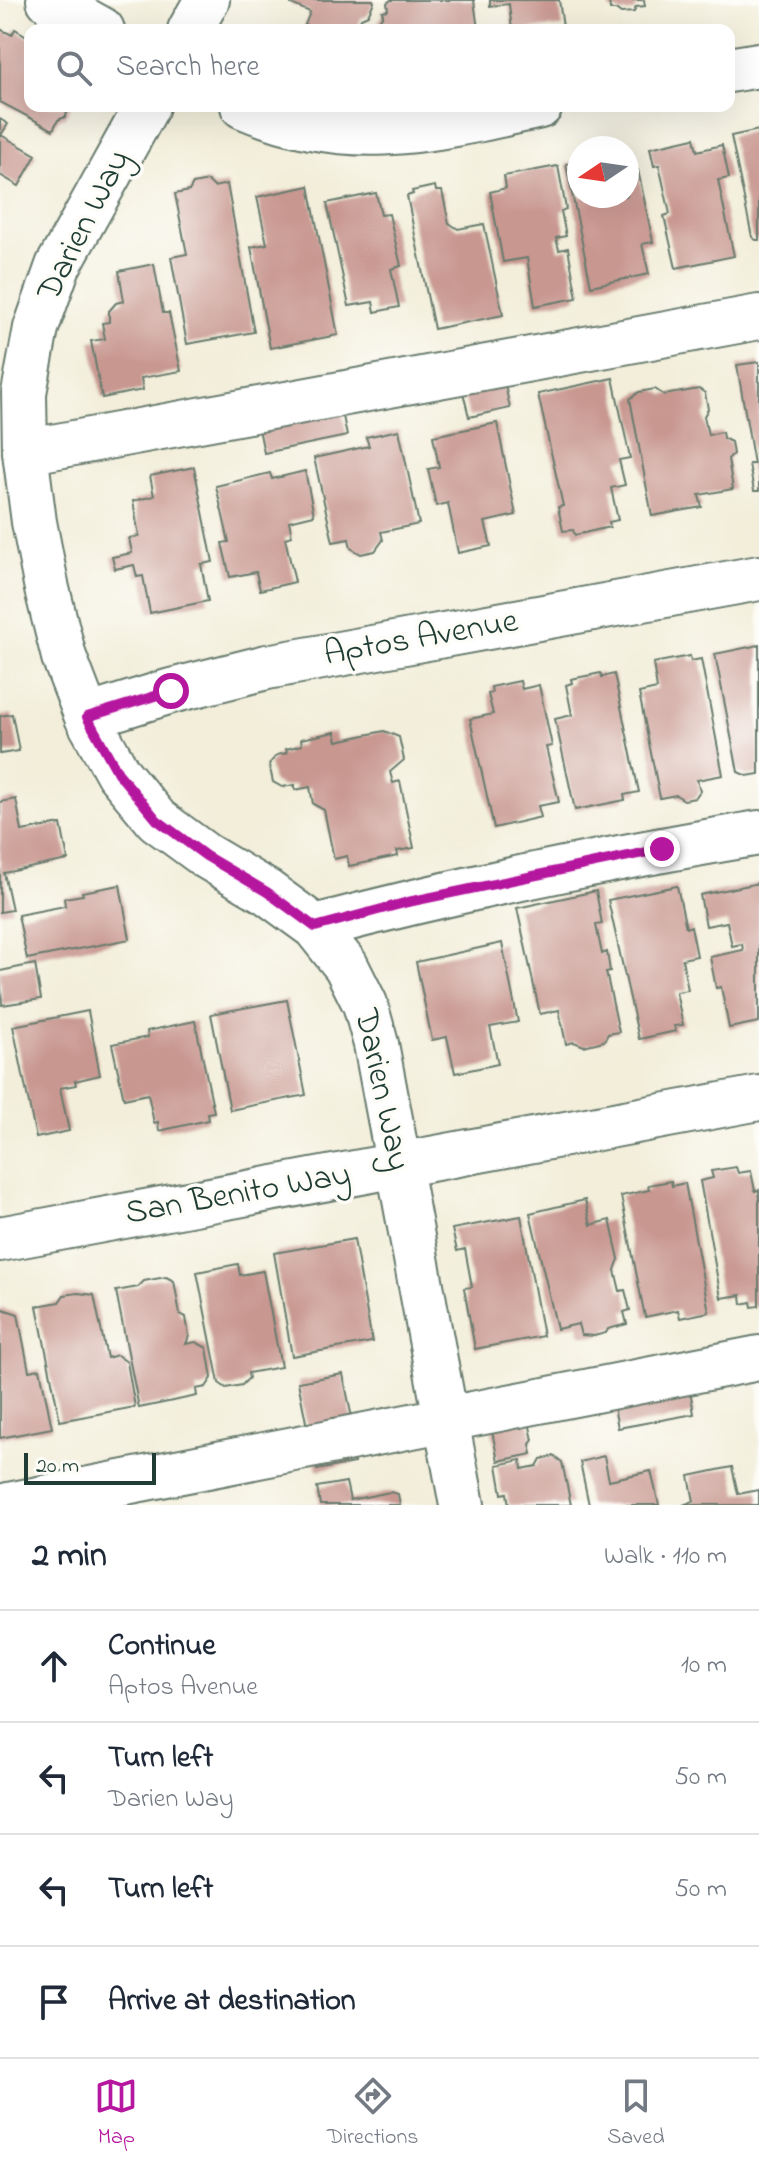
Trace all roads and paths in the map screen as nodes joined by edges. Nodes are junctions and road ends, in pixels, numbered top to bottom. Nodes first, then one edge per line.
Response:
1 (49, 0) edge
2 (207, 0) edge
3 (91, 24) edge
4 (193, 24) edge
5 (759, 65) edge
6 (735, 69) edge
7 (144, 112) edge
8 (262, 112) edge
9 (512, 112) edge
10 (759, 317) edge
11 (25, 452) junction
12 (759, 578) edge
13 (87, 717) junction
14 (759, 833) edge
15 (315, 927) junction
16 (759, 1098) edge
17 (398, 1165) junction
18 (0, 1239) edge
19 (759, 1358) edge
20 (446, 1421) junction
21 (8, 1505) edge
22 (462, 1505) edge

1 - 3 street
2 - 4 street
5 - 6 street
7 - 11 street, Darien Way
8 - 9 street
10 - 11 street
11 - 13 street, Darien Way
12 - 13 street, Aptos Avenue
13 - 15 street, Darien Way
14 - 15 street
15 - 17 street, Darien Way
16 - 17 street, San Benito Way
17 - 18 street, San Benito Way
17 - 20 street, Darien Way
19 - 20 street
20 - 21 street
20 - 22 street, Darien Way

